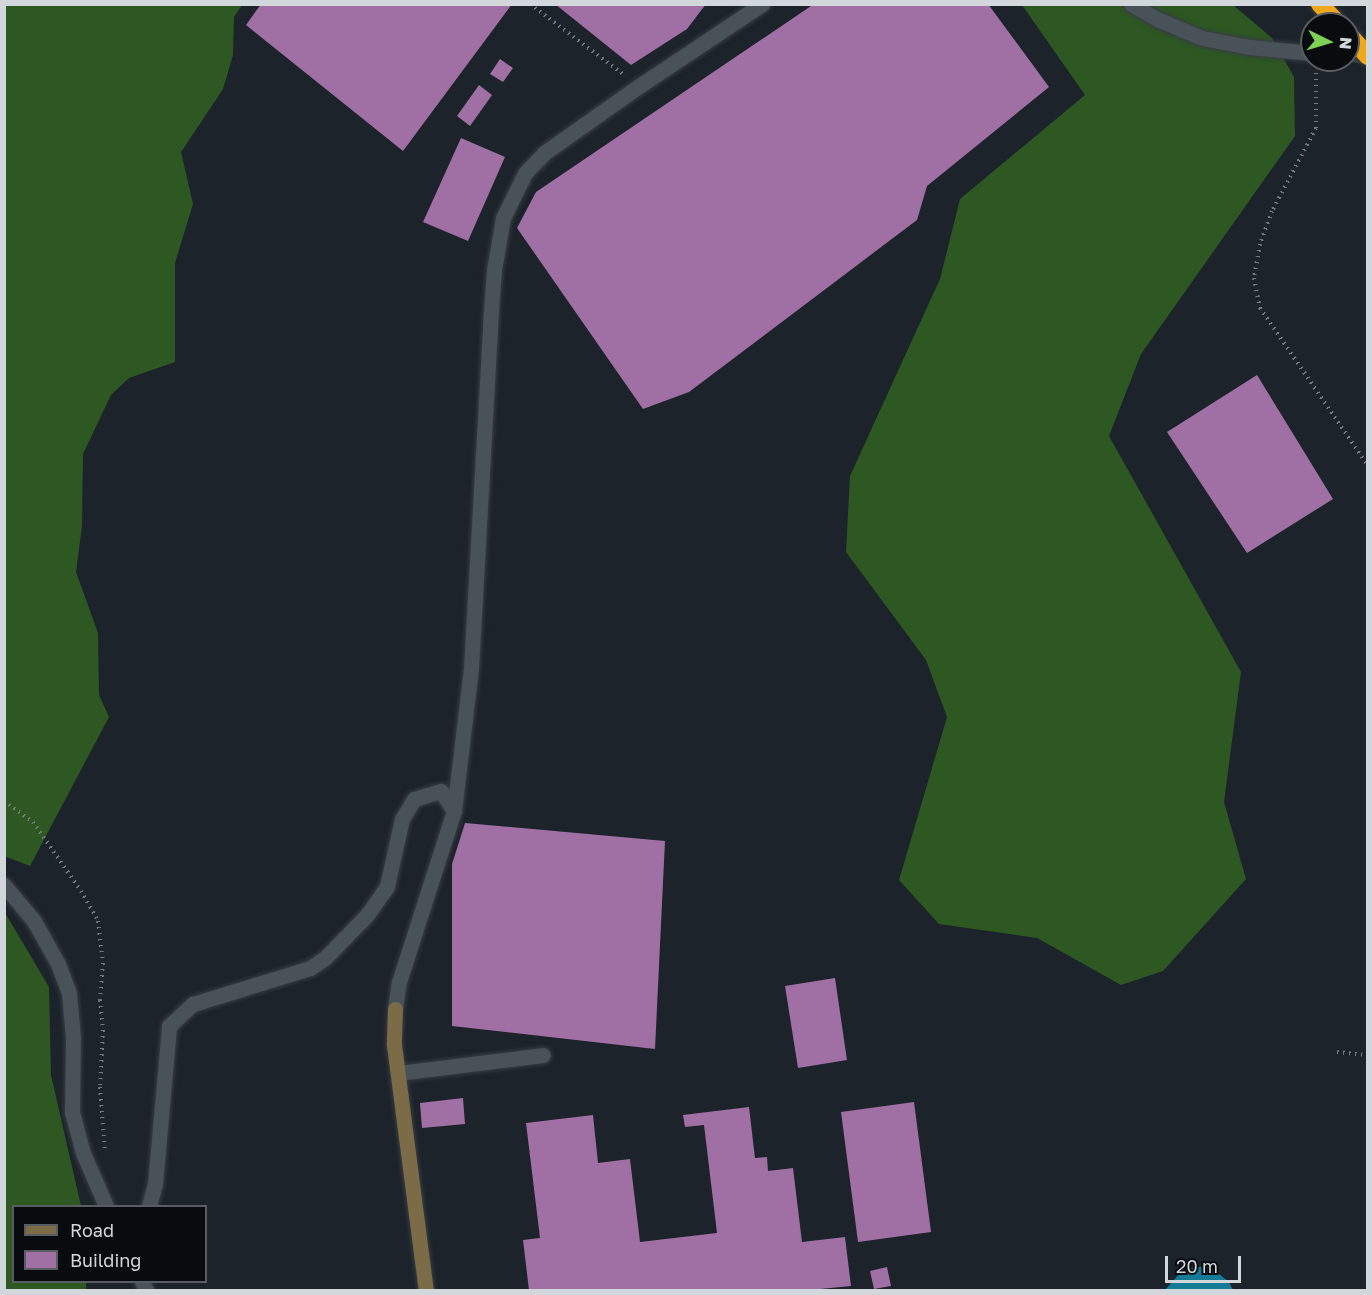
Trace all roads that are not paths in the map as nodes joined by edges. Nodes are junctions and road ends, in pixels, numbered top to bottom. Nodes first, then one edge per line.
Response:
1 (762, 4) edge
2 (1131, 4) edge
3 (1300, 52) edge
4 (454, 811) junction
5 (4, 885) edge
6 (543, 1055) dead end
7 (399, 1073) junction
8 (106, 1205) edge
9 (149, 1205) edge
10 (426, 1290) edge

1 - 4 street
2 - 3 street
4 - 7 street
4 - 9 street
5 - 8 street
6 - 7 street
7 - 10 street

